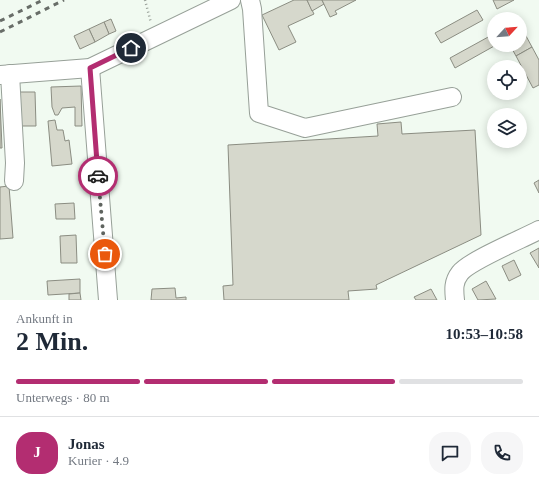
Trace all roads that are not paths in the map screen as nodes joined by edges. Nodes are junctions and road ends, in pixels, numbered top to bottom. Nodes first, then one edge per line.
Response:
1 (231, 0) edge
2 (250, 0) edge
3 (90, 68) junction
4 (5, 74) edge
5 (452, 97) dead end
6 (14, 182) dead end
7 (539, 230) edge
8 (108, 300) edge
9 (455, 300) edge

1 - 3 street
2 - 5 street
3 - 4 street
3 - 8 street
4 - 6 street
7 - 9 street

